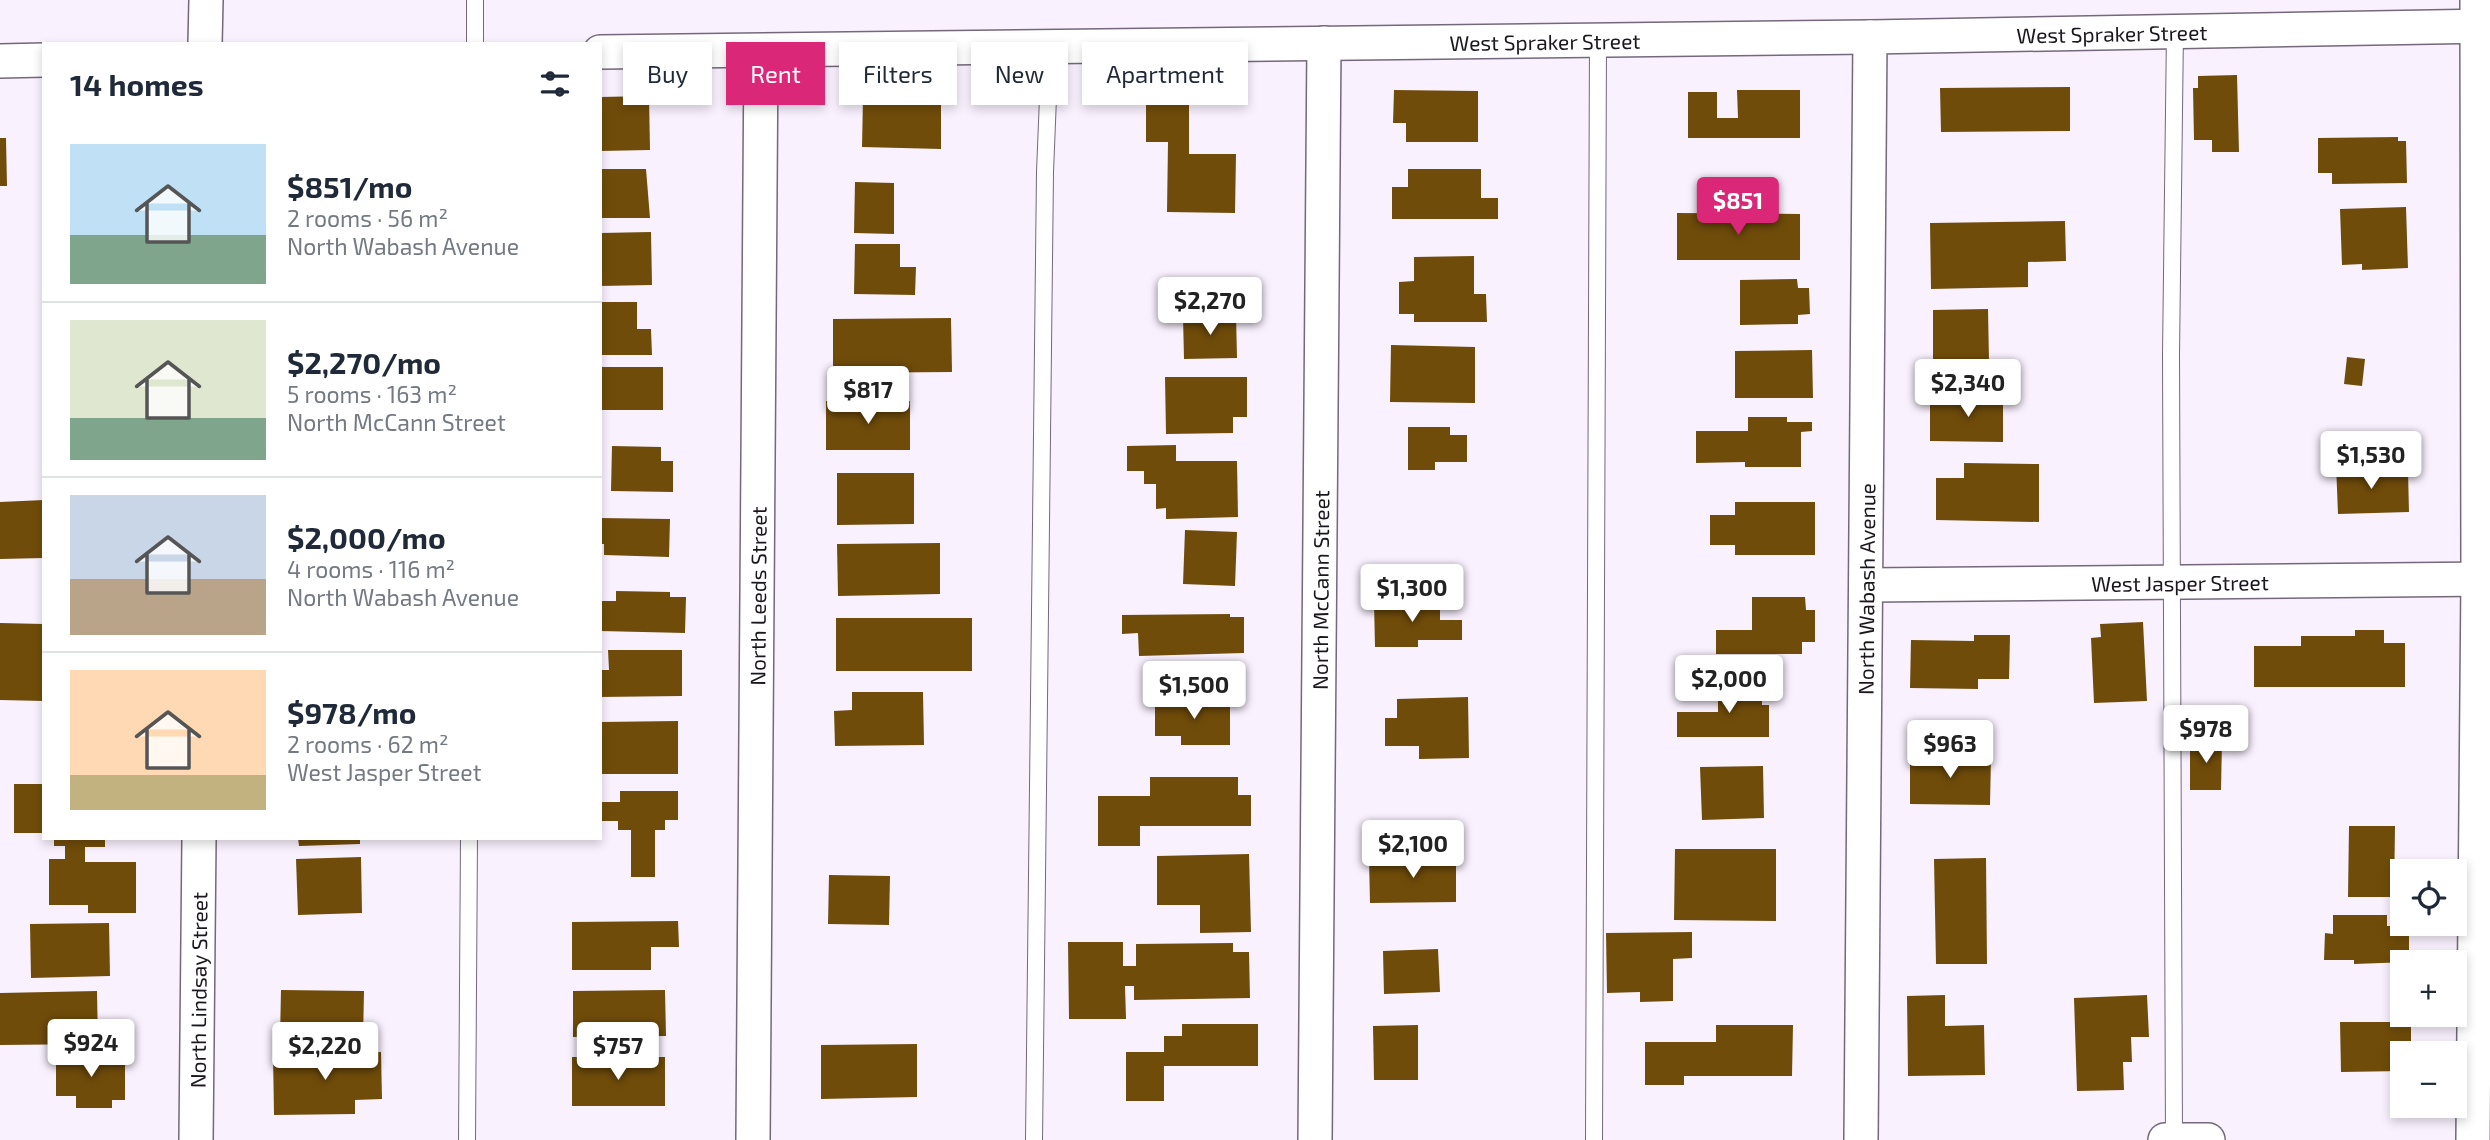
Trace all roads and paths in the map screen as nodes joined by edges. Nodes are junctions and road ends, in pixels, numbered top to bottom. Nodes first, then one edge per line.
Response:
1 (206, 0) edge
2 (475, 0) edge
3 (2481, 17) edge
4 (2175, 30) junction
5 (1870, 37) junction
6 (1598, 39) junction
7 (205, 42) edge
8 (475, 42) edge
9 (1324, 43) junction
10 (1068, 47) edge
11 (971, 48) edge
12 (825, 50) edge
13 (726, 51) edge
14 (602, 52) edge
15 (42, 60) edge
16 (0, 61) edge
17 (761, 105) edge
18 (1048, 105) edge
19 (2484, 579) edge
20 (2172, 581) junction
21 (1868, 585) junction
22 (199, 840) edge
23 (469, 840) edge
24 (196, 1140) edge
25 (467, 1140) edge
26 (753, 1140) edge
27 (1034, 1140) edge
28 (1315, 1140) edge
29 (1594, 1140) edge
30 (1861, 1140) edge
31 (2165, 1140) edge
32 (2174, 1140) edge
33 (2208, 1140) edge
34 (2473, 1140) edge

1 - 7 street
2 - 8 lane
3 - 4 street, West Spraker Street
3 - 19 street
4 - 5 street, West Spraker Street
4 - 20 lane
5 - 6 street, West Spraker Street
5 - 21 street, North Wabash Avenue
6 - 9 street, West Spraker Street
6 - 29 lane
9 - 10 street, West Spraker Street
9 - 28 street, North McCann Street
11 - 12 street, West Spraker Street
13 - 14 street, West Spraker Street
15 - 16 street
17 - 26 street, North Leeds Street
18 - 27 lane
19 - 20 street, West Jasper Street
19 - 34 street
20 - 21 street, West Jasper Street
20 - 32 lane
21 - 30 street, North Wabash Avenue
22 - 24 street, North Lindsay Street
23 - 25 lane
31 - 32 street
32 - 33 street

